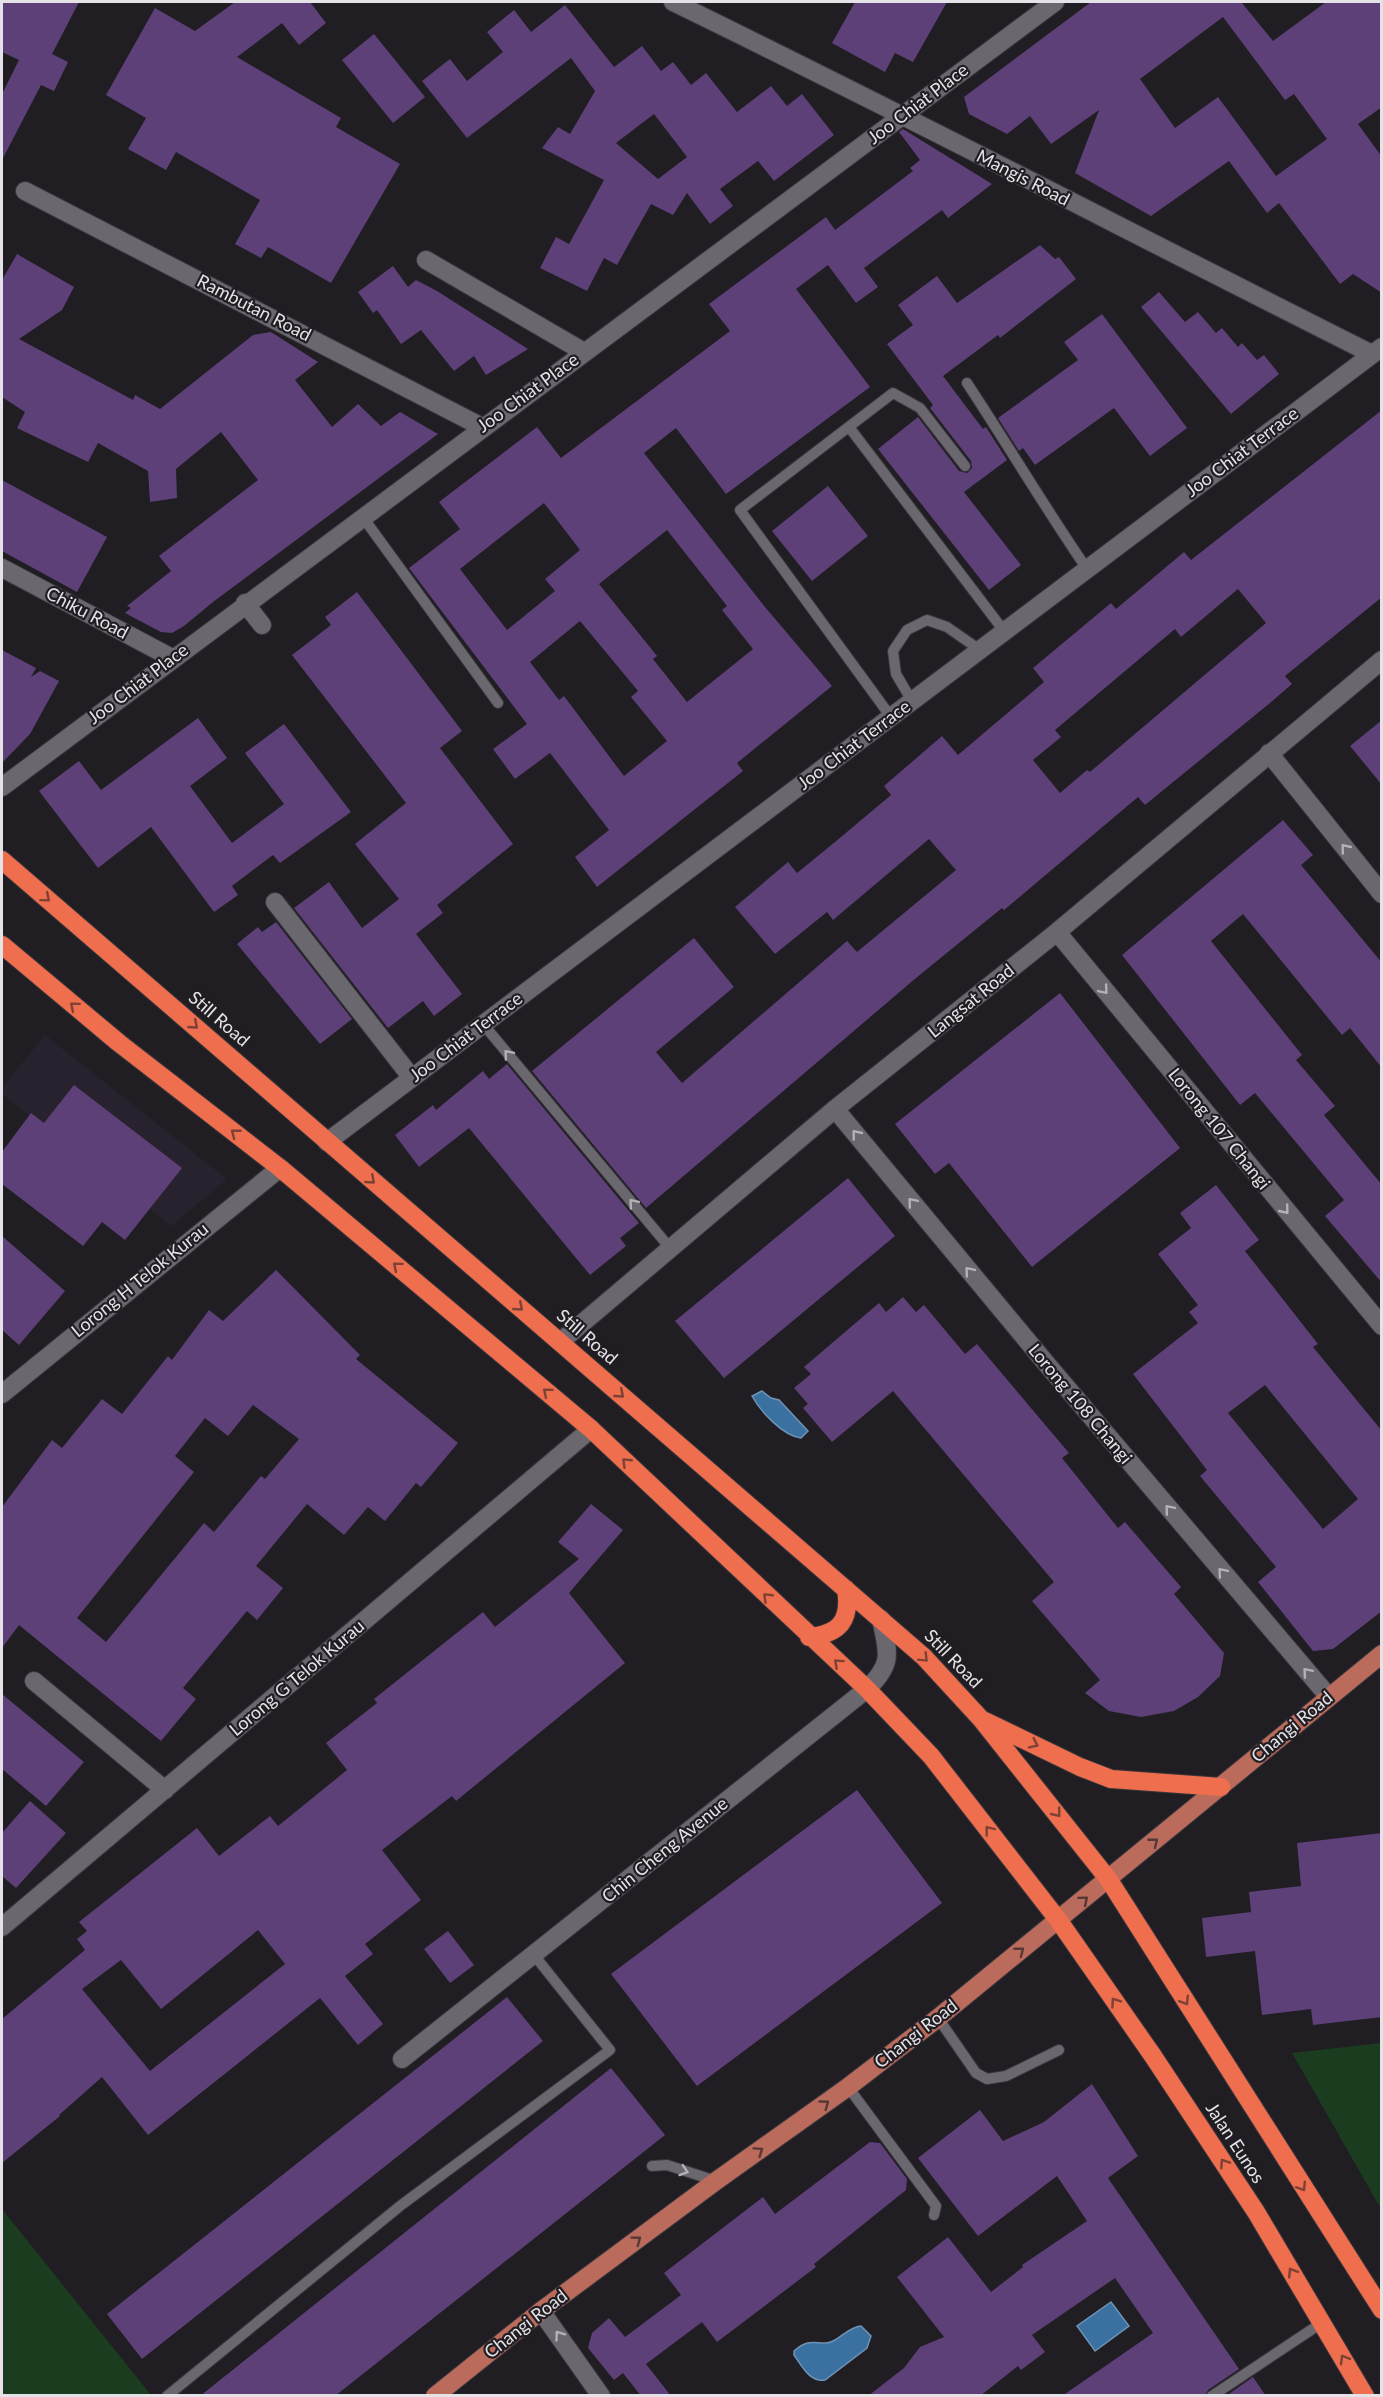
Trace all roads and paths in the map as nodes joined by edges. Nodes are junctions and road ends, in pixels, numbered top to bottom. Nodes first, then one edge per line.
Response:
1 (673, 2) edge
2 (1055, 2) edge
3 (902, 117) junction
4 (25, 191) dead end
5 (426, 260) dead end
6 (1377, 351) edge
7 (584, 352) junction
8 (967, 383) dead end
9 (482, 427) junction
10 (849, 427) junction
11 (965, 466) dead end
12 (362, 516) junction
13 (2, 568) edge
14 (1087, 569) junction
15 (245, 603) junction
16 (262, 626) dead end
17 (1004, 631) junction
18 (980, 650) junction
19 (172, 658) junction
20 (1382, 660) edge
21 (912, 701) junction
22 (498, 703) dead end
23 (891, 717) junction
24 (1269, 753) junction
25 (2, 787) edge
26 (2, 860) edge
27 (1382, 894) edge
28 (275, 902) dead end
29 (1057, 932) junction
30 (2, 945) edge
31 (483, 1024) junction
32 (412, 1078) junction
33 (835, 1108) junction
34 (327, 1142) junction
35 (280, 1168) junction
36 (670, 1248) junction
37 (1382, 1326) edge
38 (560, 1342) junction
39 (2, 1394) edge
40 (591, 1429) junction
41 (846, 1589) junction
42 (881, 1618) junction
43 (809, 1637) junction
44 (1382, 1654) edge
45 (34, 1681) dead end
46 (867, 1689) junction
47 (1329, 1697) junction
48 (981, 1719) junction
49 (1221, 1787) junction
50 (165, 1790) junction
51 (1109, 1880) junction
52 (1059, 1921) junction
53 (2, 1927) edge
54 (534, 1955) junction
55 (938, 2018) junction
56 (1059, 2050) dead end
57 (402, 2059) dead end
58 (848, 2087) junction
59 (652, 2166) dead end
60 (716, 2181) junction
61 (934, 2215) dead end
62 (1382, 2310) edge
63 (541, 2312) junction
64 (1323, 2322) junction
65 (167, 2396) edge
66 (435, 2396) edge
67 (601, 2396) edge
68 (1212, 2396) edge
69 (1365, 2396) edge

1 - 3 street, Mangis Road
2 - 3 street, Joo Chiat Place
3 - 6 street, Mangis Road
3 - 7 street, Joo Chiat Place
4 - 9 street, Rambutan Road
5 - 7 street
6 - 14 street, Joo Chiat Terrace
7 - 9 street, Joo Chiat Place
8 - 14 lane
9 - 12 street, Joo Chiat Place
10 - 11 lane
10 - 17 lane
10 - 23 lane
12 - 15 street, Joo Chiat Place
12 - 22 lane
13 - 19 street, Chiku Road
14 - 17 street, Joo Chiat Terrace
15 - 16 street
15 - 19 street, Joo Chiat Place
17 - 18 street, Joo Chiat Terrace
18 - 21 street, Joo Chiat Terrace
18 - 21 lane
19 - 25 street, Joo Chiat Place
20 - 24 street, Langsat Road
21 - 23 street, Joo Chiat Terrace
23 - 31 street, Joo Chiat Terrace
27 -> 24 street
24 - 29 street, Langsat Road
26 -> 34 highway, Still Road
28 - 32 street
29 - 33 street, Langsat Road
29 -> 37 street, Lorong 107 Changi
35 -> 30 highway
31 - 32 street, Joo Chiat Terrace
36 -> 31 lane
32 - 34 street, Joo Chiat Terrace
33 - 36 street, Langsat Road
47 -> 33 street, Lorong 108 Changi
34 -> 38 highway, Still Road
35 - 39 street, Lorong H Telok Kurau
40 -> 35 highway
36 - 38 street, Langsat Road
38 -> 41 highway, Still Road
43 -> 40 highway
40 - 50 street, Lorong G Telok Kurau
41 - 42 highway, Still Road
41 - 43 highway
42 - 46 street, Chin Cheng Avenue
42 -> 48 highway, Still Road
46 -> 43 highway
44 - 47 main road, Changi Road
45 - 50 street
52 -> 46 highway
46 - 54 street, Chin Cheng Avenue
47 - 49 main road, Changi Road
48 -> 49 highway
48 -> 51 highway, Still Road
51 -> 49 main road, Changi Road
50 - 53 street, Lorong G Telok Kurau
52 -> 51 main road, Changi Road
51 -> 62 highway, Jalan Eunos
55 -> 52 main road, Changi Road
64 -> 52 highway, Jalan Eunos
54 - 57 street, Chin Cheng Avenue
54 - 65 lane
55 - 56 lane
55 - 58 main road, Changi Road
60 -> 58 main road, Changi Road
58 - 61 lane
59 -> 60 lane
63 -> 60 main road, Changi Road
63 - 66 main road, Changi Road
67 -> 63 street
64 - 68 lane
69 -> 64 highway, Jalan Eunos

